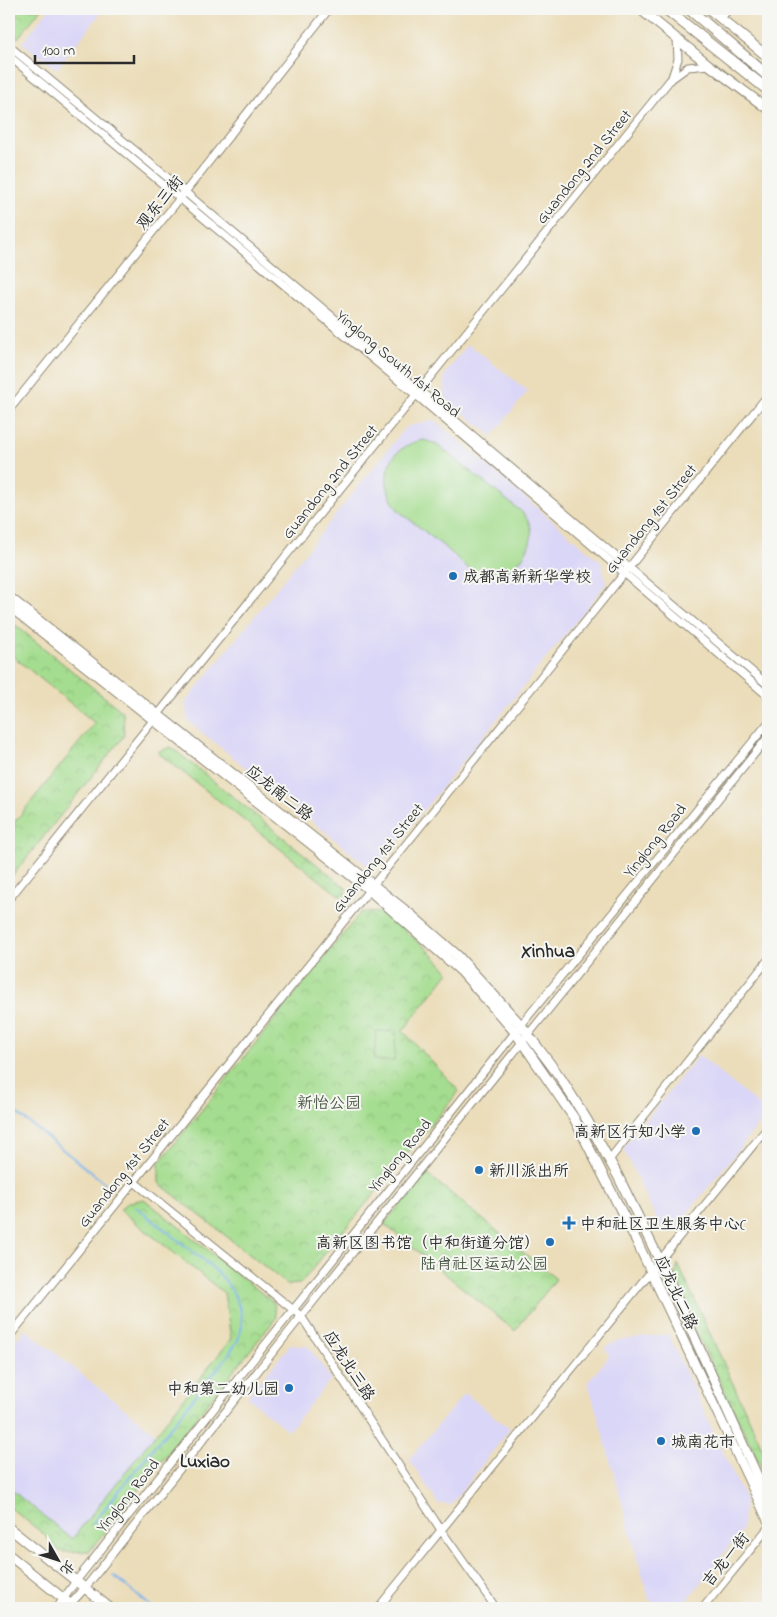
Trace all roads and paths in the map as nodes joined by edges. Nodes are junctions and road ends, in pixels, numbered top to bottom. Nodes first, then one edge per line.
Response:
1 (330, 9) edge
2 (640, 9) edge
3 (666, 9) edge
4 (689, 9) edge
5 (694, 9) edge
6 (709, 9) edge
7 (729, 9) edge
8 (721, 18) junction
9 (710, 25) junction
10 (677, 39) junction
11 (9, 46) edge
12 (9, 56) edge
13 (768, 57) edge
14 (709, 65) junction
15 (768, 76) edge
16 (670, 80) junction
17 (768, 90) edge
18 (768, 109) edge
19 (185, 192) junction
20 (180, 198) junction
21 (418, 393) junction
22 (768, 395) edge
23 (9, 410) edge
24 (626, 570) junction
25 (9, 597) edge
26 (9, 606) edge
27 (768, 685) edge
28 (768, 696) edge
29 (155, 718) junction
30 (768, 722) edge
31 (768, 737) edge
32 (371, 887) junction
33 (9, 899) edge
34 (768, 960) edge
35 (518, 1028) junction
36 (525, 1038) junction
37 (768, 1127) edge
38 (609, 1160) junction
39 (133, 1181) junction
40 (660, 1261) junction
41 (651, 1272) junction
42 (293, 1309) junction
43 (301, 1316) junction
44 (9, 1337) edge
45 (768, 1500) edge
46 (768, 1520) edge
47 (9, 1528) edge
48 (768, 1528) edge
49 (441, 1530) junction
50 (9, 1555) edge
51 (76, 1581) junction
52 (85, 1588) junction
53 (69, 1605) edge
54 (56, 1608) edge
55 (110, 1608) edge
56 (378, 1608) edge
57 (496, 1608) edge
58 (703, 1608) edge

1 - 19 street, 观东三街
2 - 10 main road
3 - 17 highway
4 - 9 highway
5 - 9 main road
6 - 8 main road
7 - 8 street
8 - 13 main road
9 - 15 highway
10 - 14 main road
10 - 16 street, Guandong 2nd Street
11 - 19 street, Yinglong South 1st Road
12 - 20 street, Yinglong South 1st Road
14 - 16 street, Guandong 2nd Street
14 - 18 main road
16 - 21 street, Guandong 2nd Street
19 - 20 street, 观东三街
19 - 21 street, Yinglong South 1st Road
20 - 21 street, Yinglong South 1st Road
20 - 23 street, 观东三街
21 - 24 street, Yinglong South 1st Road
21 - 29 street, Guandong 2nd Street
22 - 24 street, Guandong 1st Street
24 - 27 street, Yinglong South 1st Road
24 - 28 street, Yinglong South 1st Road
24 - 32 street, Guandong 1st Street
25 - 29 main road, 应龙南二路
26 - 29 main road, 应龙南二路
29 - 32 main road, 应龙南二路
29 - 33 street, Guandong 2nd Street
30 - 35 street, Yinglong Road
31 - 36 street, Yinglong Road
32 - 35 main road, 应龙南二路
32 - 39 street, Guandong 1st Street
34 - 38 street
35 - 36 main road, 应龙北二路
35 - 42 street, Yinglong Road
36 - 38 main road, 应龙北二路
36 - 41 main road, 应龙北二路
36 - 43 street, Yinglong Road
37 - 40 street
38 - 40 main road, 应龙北二路
39 - 42 street, 应龙北三路
39 - 44 street, Guandong 1st Street
40 - 41 street
40 - 45 main road, 应龙北二路
41 - 46 main road, 应龙北二路
41 - 49 street
42 - 43 street, 应龙北三路
42 - 51 street, Yinglong Road
43 - 49 street, 应龙北三路
43 - 52 street, Yinglong Road
47 - 51 main road
48 - 58 street, 吉龙一街
49 - 56 street
49 - 57 street, 应龙北三路
50 - 53 main road
51 - 52 main road
51 - 53 street, Yinglong Road
52 - 53 street, Yinglong Road
52 - 55 main road
53 - 54 street, Yinglong Road

